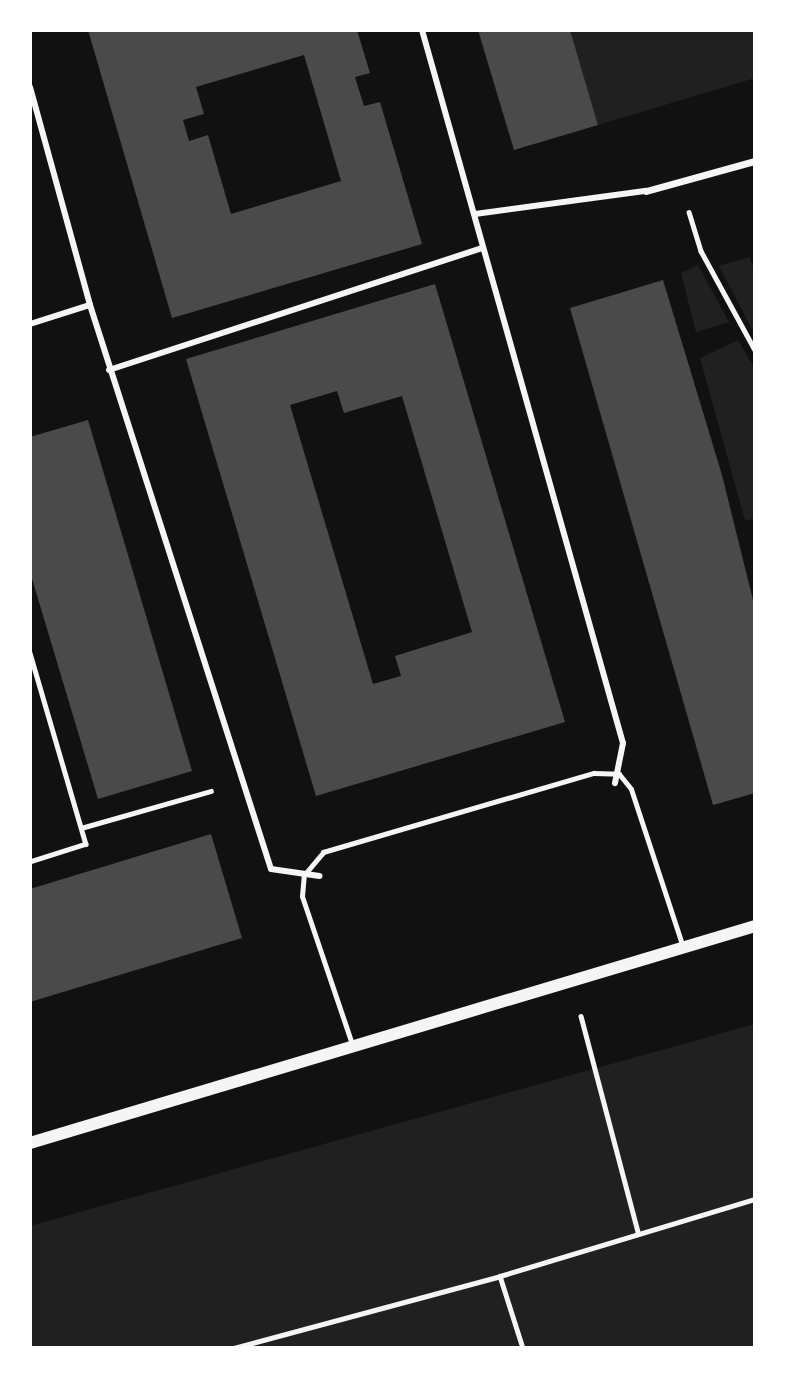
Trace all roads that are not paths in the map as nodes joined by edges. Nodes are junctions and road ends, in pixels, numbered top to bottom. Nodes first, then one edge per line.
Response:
1 (422, 30) edge
2 (30, 87) edge
3 (755, 161) edge
4 (646, 191) joint
5 (475, 214) junction
6 (483, 248) junction
7 (90, 306) junction
8 (30, 324) edge
9 (110, 370) junction
10 (619, 774) junction
11 (615, 783) dead end
12 (304, 875) junction
13 (319, 876) dead end
14 (755, 926) edge
15 (683, 948) junction
16 (352, 1044) junction
17 (30, 1143) edge

1 - 5 street
2 - 7 street
3 - 4 street
4 - 5 street
5 - 6 street
6 - 9 street
6 - 10 street
7 - 8 street
7 - 9 street
9 - 12 street
10 - 11 street
10 - 12 lane
10 - 15 lane
12 - 13 street
12 - 16 lane
14 - 15 street
15 - 16 street
16 - 17 street

